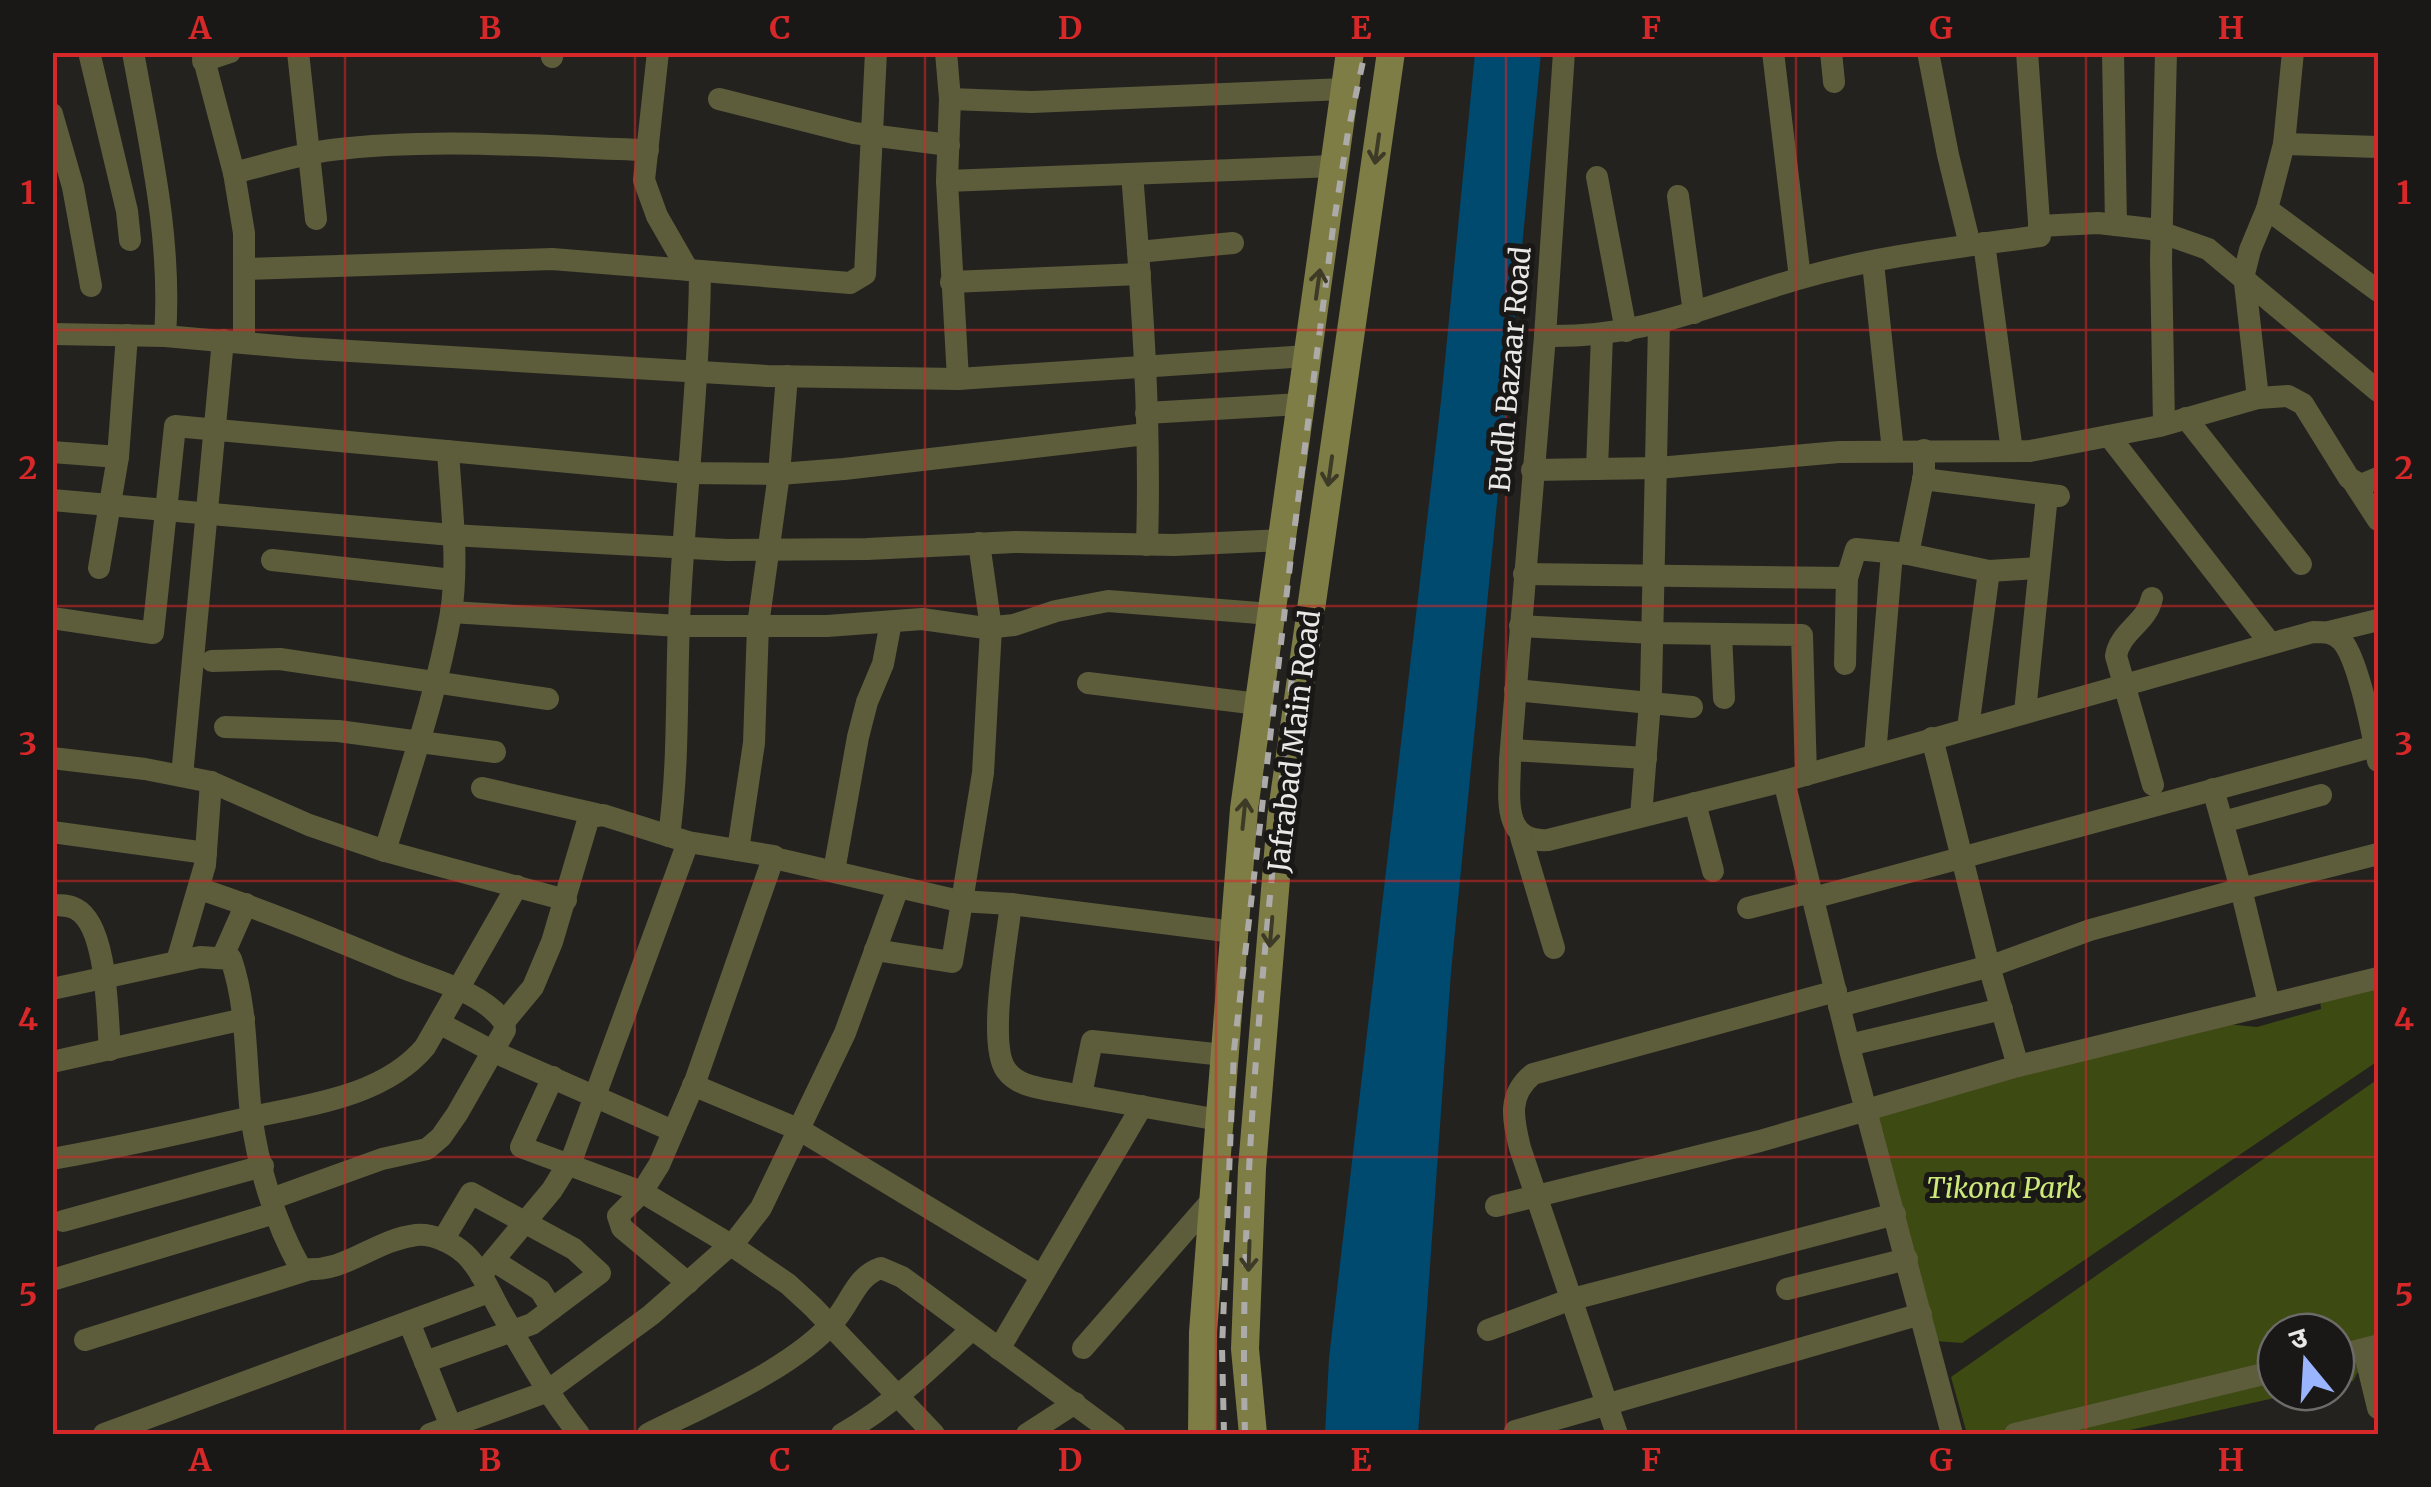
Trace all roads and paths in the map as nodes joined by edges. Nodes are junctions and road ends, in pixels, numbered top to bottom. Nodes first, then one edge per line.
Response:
1 (89, 52) edge
2 (133, 52) edge
3 (230, 52) edge
4 (298, 52) edge
5 (658, 52) edge
6 (876, 52) edge
7 (946, 52) edge
8 (1350, 52) edge
9 (1391, 52) edge
10 (1564, 52) edge
11 (1772, 52) edge
12 (1831, 52) edge
13 (1928, 52) edge
14 (2027, 52) edge
15 (2113, 52) edge
16 (2166, 52) edge
17 (2293, 52) edge
18 (202, 57) edge
19 (1834, 82) dead end
20 (1345, 89) junction
21 (950, 99) junction
22 (719, 100) dead end
23 (52, 114) edge
24 (872, 135) junction
25 (949, 144) junction
26 (2284, 144) junction
27 (2378, 147) edge
28 (648, 150) junction
29 (311, 154) junction
30 (1334, 166) junction
31 (234, 173) junction
32 (1132, 174) junction
33 (1598, 178) dead end
34 (947, 181) junction
35 (1678, 196) dead end
36 (2267, 209) junction
37 (316, 219) dead end
38 (2116, 225) junction
39 (2039, 226) junction
40 (2162, 231) junction
41 (130, 240) dead end
42 (1233, 243) dead end
43 (1977, 244) junction
44 (1873, 263) junction
45 (1139, 264) junction
46 (246, 269) junction
47 (694, 270) junction
48 (1800, 278) junction
49 (2244, 278) junction
50 (952, 282) junction
51 (91, 286) dead end
52 (2378, 291) edge
53 (1694, 313) junction
54 (1659, 324) junction
55 (1614, 333) junction
56 (52, 334) edge
57 (127, 335) junction
58 (165, 336) junction
59 (1545, 336) junction
60 (234, 341) junction
61 (1308, 356) junction
62 (1146, 368) junction
63 (698, 369) junction
64 (787, 376) junction
65 (958, 379) junction
66 (2378, 391) edge
67 (2258, 398) junction
68 (1301, 404) junction
69 (2175, 421) junction
70 (1146, 423) junction
71 (216, 429) junction
72 (2110, 436) junction
73 (1924, 450) junction
74 (448, 451) junction
75 (1893, 451) junction
76 (2012, 451) junction
77 (52, 452) edge
78 (118, 457) junction
79 (1658, 468) junction
80 (1597, 469) junction
81 (1532, 470) junction
82 (687, 473) junction
83 (779, 474) junction
84 (2378, 478) edge
85 (1923, 479) junction
86 (2352, 480) junction
87 (52, 500) edge
88 (110, 505) junction
89 (166, 510) junction
90 (209, 514) junction
91 (2378, 520) edge
92 (452, 536) junction
93 (1282, 540) junction
94 (980, 543) junction
95 (1147, 545) junction
96 (685, 548) junction
97 (770, 548) junction
98 (1900, 554) junction
99 (272, 560) dead end
100 (2301, 564) dead end
101 (100, 568) dead end
102 (2040, 568) junction
103 (1989, 571) junction
104 (1524, 574) junction
105 (1655, 576) junction
106 (1848, 578) junction
107 (453, 580) junction
108 (2152, 598) dead end
109 (451, 612) junction
110 (1271, 614) junction
111 (52, 618) edge
112 (2378, 620) edge
113 (891, 622) junction
114 (758, 625) junction
115 (678, 626) junction
116 (1520, 626) junction
117 (991, 628) junction
118 (2329, 632) junction
119 (1653, 633) junction
120 (1722, 634) junction
121 (2270, 643) junction
122 (212, 661) dead end
123 (1845, 664) dead end
124 (434, 682) junction
125 (1088, 683) dead end
126 (2122, 684) junction
127 (1516, 690) junction
128 (1724, 698) dead end
129 (548, 699) dead end
130 (1650, 702) junction
131 (1258, 704) junction
132 (1692, 707) dead end
133 (2025, 712) junction
134 (226, 727) dead end
135 (1968, 728) junction
136 (1932, 738) junction
137 (418, 741) junction
138 (1511, 750) junction
139 (494, 752) dead end
140 (2377, 754) edge
141 (1875, 755) junction
142 (52, 758) edge
143 (1646, 758) junction
144 (182, 776) junction
145 (1795, 778) junction
146 (211, 782) junction
147 (2152, 785) dead end
148 (482, 788) dead end
149 (2213, 789) junction
150 (2320, 796) dead end
151 (1694, 803) junction
152 (596, 814) junction
153 (1642, 816) junction
154 (2223, 822) junction
155 (52, 832) edge
156 (1522, 837) junction
157 (678, 839) junction
158 (385, 850) junction
159 (738, 850) junction
160 (206, 853) junction
161 (2378, 854) edge
162 (1964, 856) junction
163 (774, 858) junction
164 (834, 871) junction
165 (1713, 871) dead end
166 (517, 886) junction
167 (898, 888) junction
168 (200, 890) junction
169 (2240, 890) junction
170 (1812, 895) junction
171 (566, 900) junction
172 (964, 902) junction
173 (246, 904) junction
174 (1011, 904) junction
175 (52, 905) edge
176 (1748, 908) dead end
177 (1234, 932) junction
178 (1554, 948) dead end
179 (875, 950) junction
180 (223, 956) junction
181 (177, 961) junction
182 (1989, 966) junction
183 (103, 975) junction
184 (2378, 978) edge
185 (52, 989) edge
186 (458, 991) junction
187 (1837, 998) junction
188 (2269, 1004) junction
189 (2002, 1008) junction
190 (244, 1019) junction
191 (504, 1022) junction
192 (438, 1024) junction
193 (1849, 1046) junction
194 (110, 1050) junction
195 (494, 1052) junction
196 (1224, 1055) junction
197 (52, 1062) edge
198 (2018, 1066) junction
199 (554, 1077) junction
200 (693, 1085) junction
201 (598, 1095) junction
202 (1080, 1096) junction
203 (1142, 1106) junction
204 (1865, 1109) junction
205 (252, 1116) junction
206 (1220, 1120) junction
207 (800, 1130) junction
208 (673, 1131) junction
209 (52, 1159) edge
210 (568, 1164) junction
211 (263, 1166) junction
212 (642, 1192) junction
213 (1538, 1198) junction
214 (1213, 1199) junction
215 (273, 1206) junction
216 (1496, 1206) dead end
217 (676, 1213) junction
218 (1895, 1214) junction
219 (63, 1221) dead end
220 (527, 1222) junction
221 (443, 1240) junction
222 (643, 1244) junction
223 (731, 1245) junction
224 (1907, 1260) junction
225 (307, 1270) junction
226 (1040, 1275) junction
227 (488, 1276) junction
228 (52, 1280) edge
229 (688, 1283) junction
230 (1787, 1290) dead end
231 (1569, 1300) junction
232 (552, 1309) junction
233 (1921, 1314) junction
234 (409, 1322) junction
235 (830, 1324) junction
236 (972, 1329) junction
237 (1488, 1330) dead end
238 (513, 1332) junction
239 (86, 1340) dead end
240 (2371, 1347) edge
241 (998, 1348) junction
242 (1083, 1348) dead end
243 (425, 1362) junction
244 (2256, 1376) edge
245 (546, 1392) junction
246 (899, 1396) junction
247 (1075, 1403) junction
248 (1608, 1406) junction
249 (2378, 1408) edge
250 (1514, 1431) dead end
251 (448, 1433) edge
252 (104, 1434) edge
253 (579, 1434) edge
254 (648, 1434) edge
255 (842, 1434) edge
256 (934, 1434) edge
257 (1027, 1434) edge
258 (1115, 1434) edge
259 (1202, 1434) edge
260 (1253, 1434) edge
261 (1618, 1434) edge
262 (1952, 1434) edge
263 (2015, 1434) edge

1 - 41 street
2 - 58 street
3 - 18 street
4 - 29 street
5 - 28 street
6 - 24 street
7 - 21 street
8 - 20 main road, Jafrabad Main Road
9 -> 260 main road, Jafrabad Main Road
10 - 59 street, Budh Bazaar Road
11 - 48 street
12 - 19 street
13 - 43 street
14 - 39 street
15 - 38 street
16 - 40 street
17 - 26 street
18 - 31 street
20 - 21 street
20 - 30 main road, Jafrabad Main Road
21 - 25 street
22 - 24 street
23 - 51 street
24 - 25 street
24 - 47 street
25 - 34 street
26 - 27 street
26 - 36 street
28 - 29 street
28 - 47 street
29 - 31 street
29 - 37 street
30 - 32 street
61 -> 30 main road, Jafrabad Main Road
31 - 46 street
32 - 34 street
32 - 45 street
33 - 55 street
34 - 50 street
35 - 53 street
36 - 49 street
36 - 52 street
38 - 39 street
38 - 40 street
39 - 43 street
40 - 49 street
40 - 69 street
42 - 45 street
43 - 44 street
43 - 76 street
44 - 48 street
44 - 75 street
45 - 50 street
45 - 62 street
46 - 47 street
46 - 60 street
47 - 63 street
48 - 53 street
49 - 66 street
49 - 67 street
50 - 65 street
53 - 54 street
54 - 55 street
54 - 79 street
55 - 59 street
55 - 80 street
56 - 57 street
57 - 58 street
57 - 78 street
58 - 60 street
59 - 81 street, Budh Bazaar Road
60 - 63 street
60 - 71 street
61 - 62 street
61 - 68 main road, Jafrabad Main Road
62 - 65 street
62 - 70 street
63 - 64 street
63 - 82 street
64 - 65 street
64 - 83 street
67 - 69 street
67 - 86 street
68 - 70 street
68 - 93 main road, Jafrabad Main Road
69 - 72 street
69 - 100 street
70 - 83 street
70 - 95 street
71 - 74 street
71 - 89 street
71 - 90 street
72 - 76 street
72 - 121 street
73 - 75 street
73 - 76 street
73 - 85 street
74 - 82 street
74 - 92 street
75 - 79 street
77 - 78 street
78 - 88 street
79 - 80 street
79 - 105 street
80 - 81 street
81 - 104 street, Budh Bazaar Road
82 - 83 street
82 - 96 street
83 - 97 street
84 - 86 street
85 - 98 street
85 - 102 street
86 - 91 street
87 - 88 street
88 - 89 street
88 - 101 street
89 - 90 street
89 - 111 street
90 - 92 street
90 - 144 street
92 - 96 street
92 - 107 street
93 - 95 street
93 - 110 main road, Jafrabad Main Road
94 - 95 street
94 - 97 street
94 - 117 street
96 - 97 street
96 - 115 street
97 - 114 street
98 - 103 street
98 - 106 street
98 - 141 street
99 - 107 street
102 - 103 street
102 - 133 street
103 - 135 street
104 - 105 street
104 - 116 street, Budh Bazaar Road
105 - 106 street
105 - 119 street
106 - 123 street
107 - 109 street
108 - 126 street
109 - 115 street
109 - 124 street
110 - 117 street
110 - 131 main road, Jafrabad Main Road
112 - 118 street
113 - 114 street
113 - 117 street
113 - 164 street
114 - 115 street
114 - 159 street
115 - 157 street
116 - 119 street
116 - 127 street, Budh Bazaar Road
117 - 172 street
118 - 121 street
118 - 140 street
119 - 120 street
119 - 130 street
120 - 128 street
120 - 145 street
121 - 126 street
122 - 124 street
124 - 129 street
124 - 137 street
125 - 131 street
126 - 133 street
126 - 147 street
127 - 130 street
127 - 138 street, Budh Bazaar Road
130 - 132 street
130 - 143 street
177 -> 131 main road, Jafrabad Main Road
133 - 135 street
134 - 137 street
135 - 136 street
136 - 141 street
136 - 162 street
137 - 139 street
137 - 158 street
138 - 143 street
138 - 156 street, Budh Bazaar Road
140 - 149 street
141 - 145 street
142 - 144 street
143 - 153 street
144 - 146 street
145 - 151 street
145 - 170 street
146 - 158 street
146 - 160 street
148 - 152 street
149 - 154 street
149 - 162 street
150 - 154 street
151 - 153 street
151 - 165 street
152 - 157 street
152 - 171 street
153 - 156 street
154 - 169 street
155 - 160 street
156 - 178 street, Budh Bazaar Road
157 - 159 street
157 - 201 street
158 - 166 street
159 - 163 street
160 - 168 street
161 - 169 street
162 - 170 street
162 - 182 street
163 - 164 street
163 - 200 street
164 - 167 street
166 - 171 street
166 - 186 street
167 - 172 street
167 - 179 street
168 - 173 street
168 - 181 street
169 - 182 street
169 - 188 street
170 - 176 street
170 - 187 street
171 - 191 street
172 - 174 street
172 - 179 street
173 - 180 street
173 - 186 street
174 - 177 street
174 - 202 street
175 - 183 street
177 - 196 main road, Jafrabad Main Road
179 - 207 street
180 - 181 street
180 - 190 street
181 - 183 street
182 - 187 street
182 - 189 street
183 - 185 street
183 - 194 street
184 - 188 street
186 - 191 street
186 - 192 street
187 - 193 street
187 - 213 street
188 - 198 street
189 - 193 street
189 - 198 street
190 - 194 street
190 - 205 street
191 - 195 street
192 - 195 street
192 - 205 street
193 - 204 street
194 - 197 street
195 - 199 street
195 - 215 street
196 - 202 street
196 - 206 main road, Jafrabad Main Road
198 - 204 street
199 - 201 street
199 - 210 street
200 - 207 street
200 - 208 street
201 - 208 street
201 - 210 street
202 - 203 street
203 - 206 street
203 - 226 street
204 - 213 street
204 - 218 street
205 - 209 street
205 - 211 street
206 - 214 main road, Jafrabad Main Road
207 - 223 street
207 - 226 street
208 - 212 street
210 - 212 street
210 - 220 street
211 - 215 street
211 - 219 street
212 - 217 street
212 - 222 street
213 - 216 street
213 - 231 street
214 - 242 street
214 - 259 main road, Jafrabad Main Road
215 - 225 street
215 - 228 street
217 - 222 street
217 - 223 street
218 - 224 street
218 - 231 street
220 - 221 street
220 - 227 street
220 - 232 street
221 - 225 street
221 - 227 street
222 - 229 street
223 - 229 street
223 - 235 street
224 - 230 street
224 - 233 street
225 - 239 street
226 - 241 street
227 - 232 street
227 - 234 street
227 - 238 street
229 - 245 street
231 - 237 street
231 - 248 street
232 - 238 street
233 - 248 street
233 - 262 street
234 - 243 street
234 - 252 street
235 - 236 street
235 - 246 street
235 - 254 street
236 - 241 street
236 - 246 street
238 - 243 street
238 - 245 street
240 - 249 street
241 - 247 street
243 - 251 street
244 - 263 street
245 - 251 street
245 - 253 street
246 - 255 street
246 - 256 street
247 - 257 street
247 - 258 street
248 - 250 street
248 - 261 street

